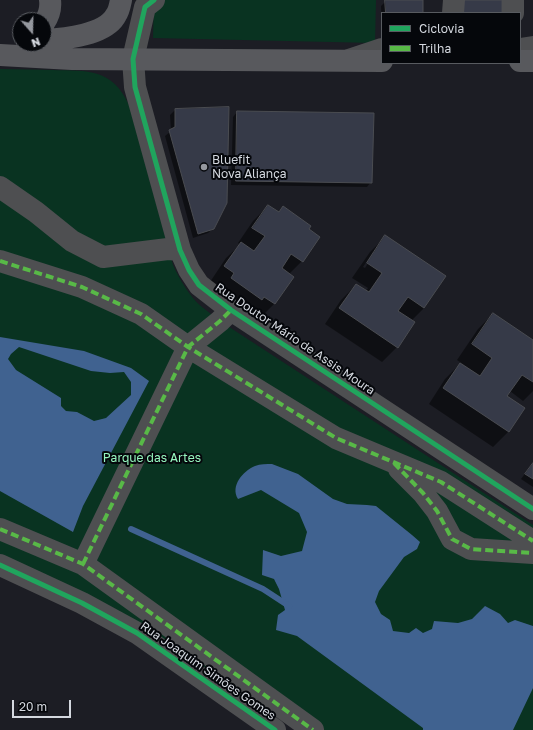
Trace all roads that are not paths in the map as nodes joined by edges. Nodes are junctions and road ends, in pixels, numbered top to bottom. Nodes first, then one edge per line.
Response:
1 (50, 0) edge
2 (121, 0) edge
3 (154, 0) edge
4 (454, 0) edge
5 (513, 0) edge
6 (50, 12) edge
7 (453, 12) edge
8 (513, 12) edge
9 (52, 39) edge
10 (12, 42) edge
11 (0, 44) edge
12 (533, 47) edge
13 (381, 49) edge
14 (521, 49) edge
15 (0, 55) edge
16 (133, 59) junction
17 (346, 61) junction
18 (381, 61) edge
19 (521, 61) edge
20 (533, 61) edge
21 (0, 188) edge
22 (180, 250) junction
23 (0, 261) edge
24 (231, 310) junction
25 (188, 347) junction
26 (392, 461) junction
27 (533, 509) edge
28 (0, 529) edge
29 (533, 542) edge
30 (533, 553) edge
31 (83, 564) junction
32 (0, 566) edge
33 (275, 730) edge
34 (313, 730) edge

1 - 6 main road
2 - 9 main road
3 - 16 street, Rua Doutor Mário de Assis Moura
4 - 7 street
5 - 8 street
10 - 11 main road
12 - 14 street
13 - 17 street
15 - 16 main road
16 - 17 main road
16 - 22 street, Rua Doutor Mário de Assis Moura
17 - 18 main road
19 - 20 main road
21 - 22 street
22 - 24 street, Rua Doutor Mário de Assis Moura
23 - 25 street
24 - 25 street
24 - 27 street, Rua Doutor Mário de Assis Moura
25 - 26 street
25 - 31 street
26 - 29 street
26 - 30 street
28 - 31 street
31 - 34 street
32 - 33 street, Rua Joaquim Simões Gomes

